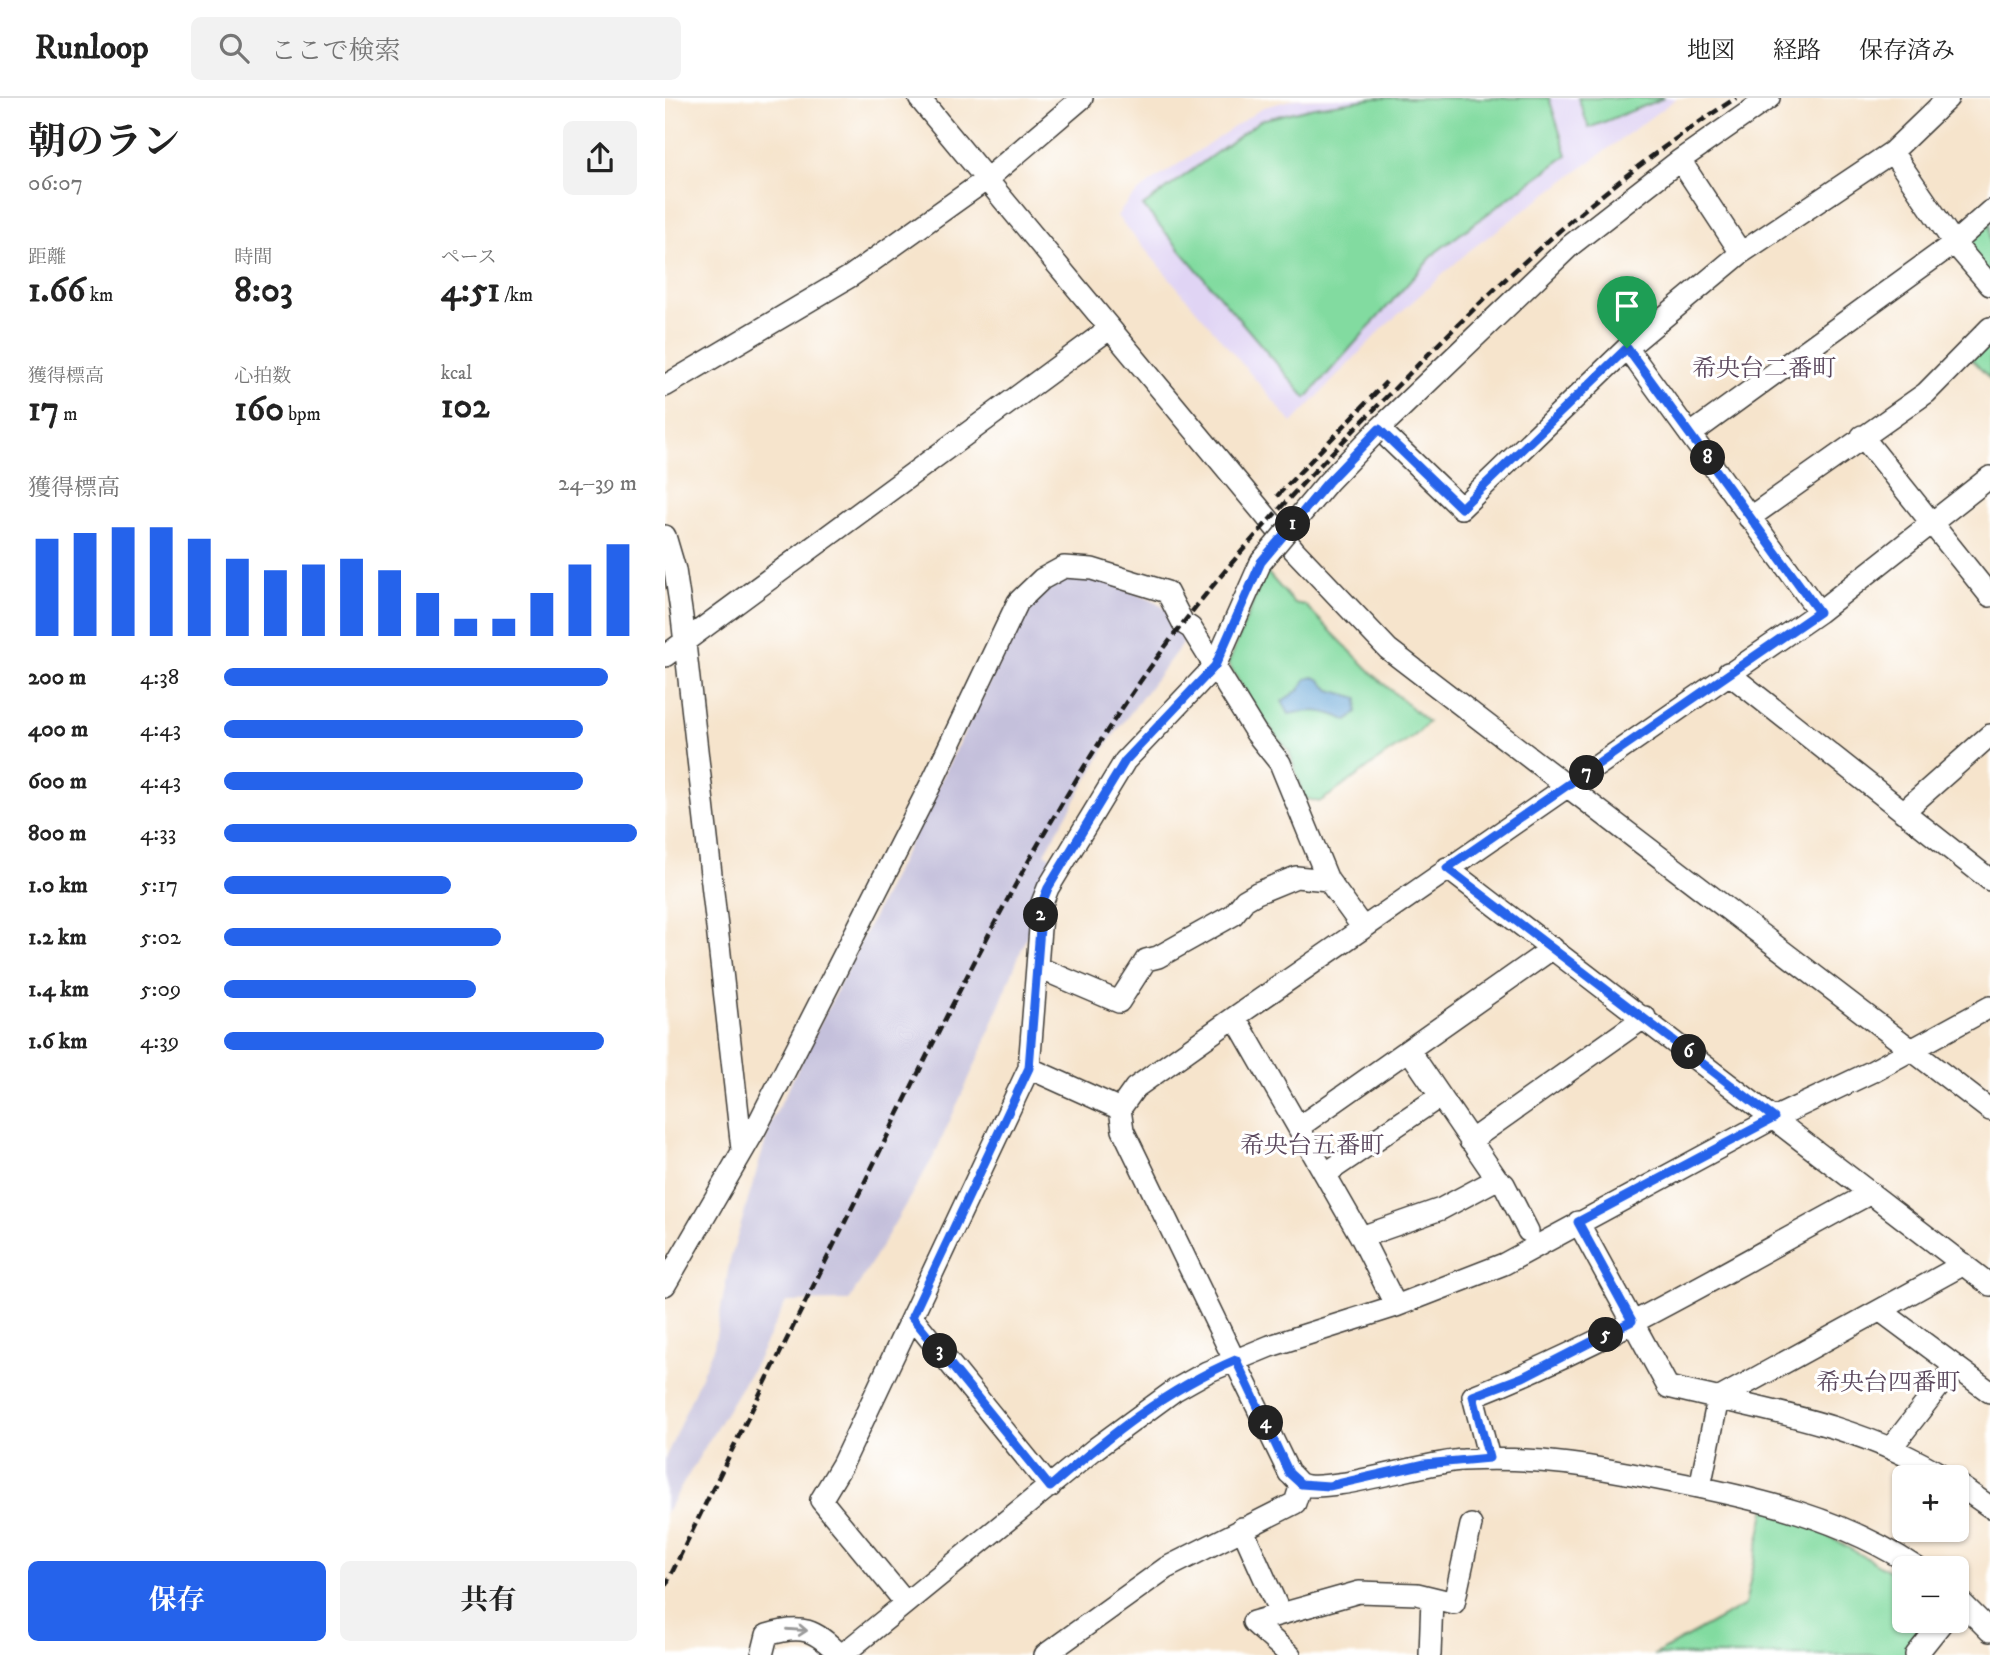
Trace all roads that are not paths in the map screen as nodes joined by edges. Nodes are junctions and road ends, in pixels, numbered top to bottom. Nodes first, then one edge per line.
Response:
1 (919, 98) edge
2 (1082, 98) edge
3 (1769, 98) edge
4 (1948, 98) edge
5 (1892, 152) junction
6 (1680, 160) junction
7 (987, 179) junction
8 (1990, 211) edge
9 (1954, 243) junction
10 (1741, 253) junction
11 (1990, 285) edge
12 (1990, 328) edge
13 (1109, 329) junction
14 (1627, 348) junction
15 (665, 386) edge
16 (1379, 429) junction
17 (1691, 434) junction
18 (1862, 436) junction
19 (1990, 477) edge
20 (1749, 518) junction
21 (1931, 525) junction
22 (665, 536) edge
23 (1990, 596) edge
24 (1819, 612) junction
25 (684, 642) junction
26 (665, 656) edge
27 (1215, 666) junction
28 (1728, 673) junction
29 (1990, 735) edge
30 (1566, 788) junction
31 (1903, 812) junction
32 (1447, 868) junction
33 (1328, 880) junction
34 (1990, 880) edge
35 (1363, 928) junction
36 (1553, 948) junction
37 (1037, 967) junction
38 (1990, 1007) edge
39 (1235, 1017) junction
40 (1645, 1017) junction
41 (1913, 1049) junction
42 (1409, 1050) junction
43 (1029, 1068) junction
44 (1439, 1097) junction
45 (1120, 1109) junction
46 (1990, 1110) edge
47 (1774, 1118) junction
48 (1299, 1127) junction
49 (1470, 1140) junction
50 (742, 1149) junction
51 (1325, 1174) junction
52 (1497, 1179) junction
53 (1871, 1193) junction
54 (1578, 1222) junction
55 (1528, 1231) dead end
56 (1361, 1237) junction
57 (1964, 1264) junction
58 (665, 1285) edge
59 (1990, 1285) edge
60 (1396, 1306) junction
61 (1881, 1311) junction
62 (912, 1317) junction
63 (1632, 1321) junction
64 (1236, 1360) junction
65 (1954, 1367) junction
66 (1990, 1392) edge
67 (1718, 1399) junction
68 (1891, 1448) junction
69 (1489, 1458) junction
70 (1923, 1465) edge
71 (1301, 1484) junction
72 (1050, 1487) junction
73 (1700, 1487) junction
74 (1969, 1492) edge
75 (1990, 1507) edge
76 (1471, 1525) dead end
77 (1242, 1528) junction
78 (1896, 1556) edge
79 (1431, 1598) junction
80 (905, 1602) junction
81 (1969, 1609) edge
82 (1280, 1613) junction
83 (1987, 1621) edge
84 (1934, 1633) edge
85 (766, 1652) edge
86 (841, 1655) edge
87 (1045, 1655) edge
88 (1290, 1655) edge
89 (1430, 1655) edge
90 (1916, 1655) edge

1 - 7 street
2 - 7 street
3 - 6 street
4 - 5 street
5 - 9 street
5 - 10 street
6 - 10 street
6 - 16 street
7 - 13 street
7 - 15 street
8 - 9 street
9 - 11 street
9 - 17 street
10 - 14 street
12 - 18 street
13 - 25 street
13 - 30 street
14 - 16 street
14 - 17 street
16 - 27 street, bridge
17 - 20 street
18 - 20 street
18 - 21 street
19 - 21 street
20 - 24 street
21 - 23 street
21 - 24 street
22 - 25 street
24 - 28 street
25 - 26 street
25 - 50 street
27 - 33 street
27 - 37 street
27 - 50 street
28 - 30 street
28 - 31 street
29 - 31 street
30 - 32 street
30 - 41 street
31 - 34 street
32 - 35 street
32 - 36 street
33 - 35 street
33 - 37 street
35 - 39 street
36 - 40 street
36 - 42 street
37 - 43 street
38 - 41 street
39 - 45 street
39 - 48 street
40 - 47 street
40 - 49 street
41 - 46 street
41 - 47 street
42 - 44 street
42 - 48 street
43 - 45 street
43 - 62 street
44 - 49 street
44 - 51 street
45 - 64 street
47 - 53 street
47 - 54 street
48 - 51 street
49 - 52 street
50 - 58 street
51 - 56 street
52 - 55 street
52 - 56 street
53 - 57 street
53 - 63 street
54 - 60 street
54 - 63 street
56 - 60 street
57 - 59 street
57 - 61 street
60 - 64 street
61 - 65 street
61 - 67 street
62 - 72 street
62 - 80 street
63 - 67 street
63 - 69 street
64 - 71 street
64 - 72 street
65 - 66 street
65 - 68 street
67 - 68 street
67 - 73 street
68 - 70 street
69 - 71 street
69 - 73 street
71 - 77 street
72 - 80 street
73 - 78 street
74 - 75 street
76 - 79 street
77 - 82 street
77 - 87 street
79 - 82 street
79 - 89 street
80 - 86 street
81 - 83 street
82 - 88 street
84 - 90 street
85 -> 86 street

